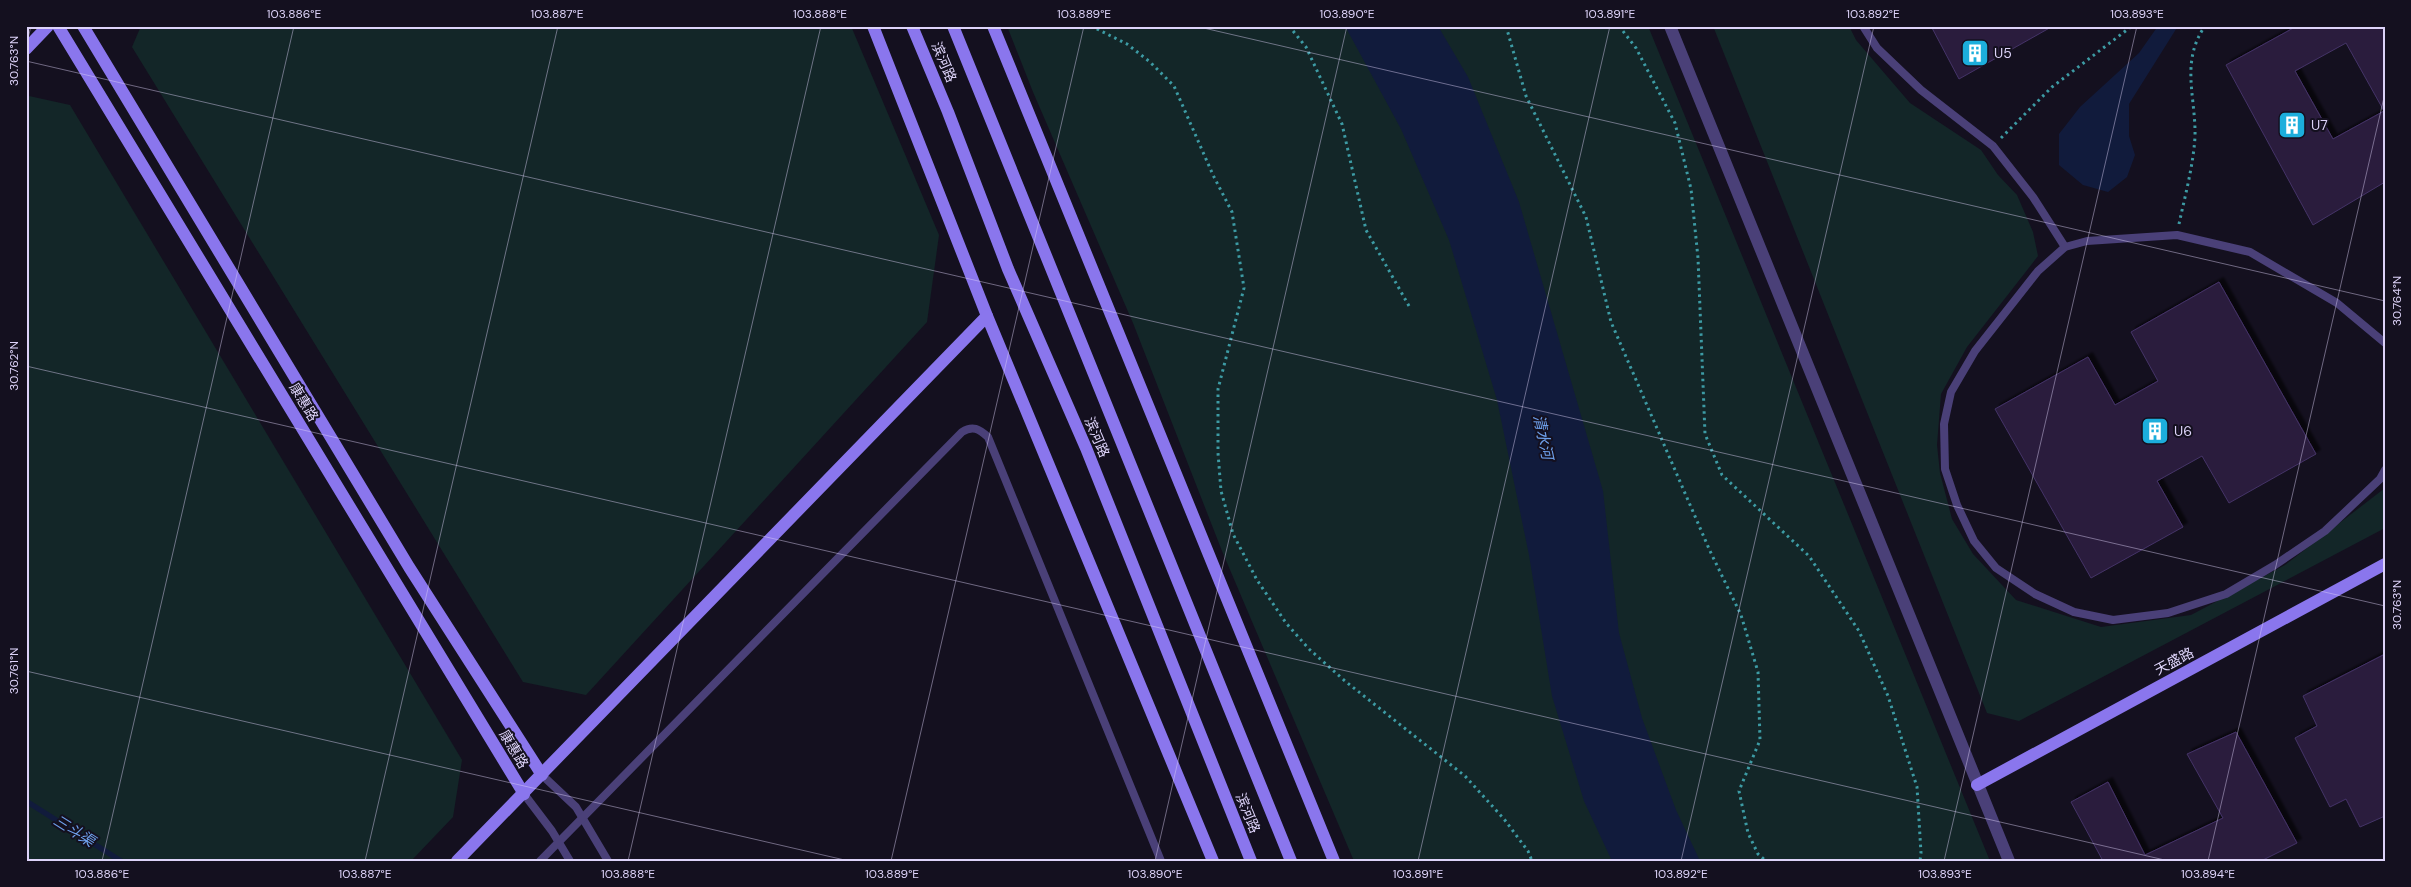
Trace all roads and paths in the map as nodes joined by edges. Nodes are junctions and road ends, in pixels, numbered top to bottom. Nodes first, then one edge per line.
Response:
1 (48, 26) edge
2 (58, 26) edge
3 (83, 26) edge
4 (873, 26) edge
5 (912, 26) edge
6 (953, 26) edge
7 (993, 26) edge
8 (1092, 26) edge
9 (1289, 26) edge
10 (1506, 26) edge
11 (1619, 26) edge
12 (1670, 26) edge
13 (1863, 26) edge
14 (2132, 26) edge
15 (2205, 26) edge
16 (26, 49) edge
17 (1993, 146) junction
18 (2177, 235) junction
19 (2065, 247) junction
20 (1409, 306) dead end
21 (987, 316) junction
22 (2385, 343) edge
23 (2385, 470) edge
24 (2385, 564) edge
25 (542, 775) junction
26 (1977, 785) junction
27 (524, 794) junction
28 (582, 818) junction
29 (559, 842) junction
30 (458, 861) edge
31 (540, 861) edge
32 (570, 861) edge
33 (608, 861) edge
34 (1161, 861) edge
35 (1213, 861) edge
36 (1251, 861) edge
37 (1291, 861) edge
38 (1334, 861) edge
39 (1532, 861) edge
40 (1766, 861) edge
41 (1920, 861) edge
42 (2009, 861) edge

1 - 16 main road
2 - 27 main road, 康惠路
3 - 25 main road, 康惠路
4 - 21 main road
5 - 36 main road, 滨河路
6 - 37 main road, 滨河路
7 - 38 main road
8 - 39 path
9 - 20 path
10 - 40 path
11 - 41 path
12 - 26 street
13 - 17 lane
14 - 17 path
15 - 18 path
17 - 19 lane
18 - 19 lane
18 - 22 lane
19 - 23 lane
21 - 25 main road
21 - 35 main road
24 - 26 main road, 天盛路
25 - 27 main road
25 - 28 lane
26 - 42 street
27 - 29 lane
27 - 30 main road
28 - 29 lane
28 - 33 lane
28 - 34 lane
29 - 31 lane
29 - 32 lane

